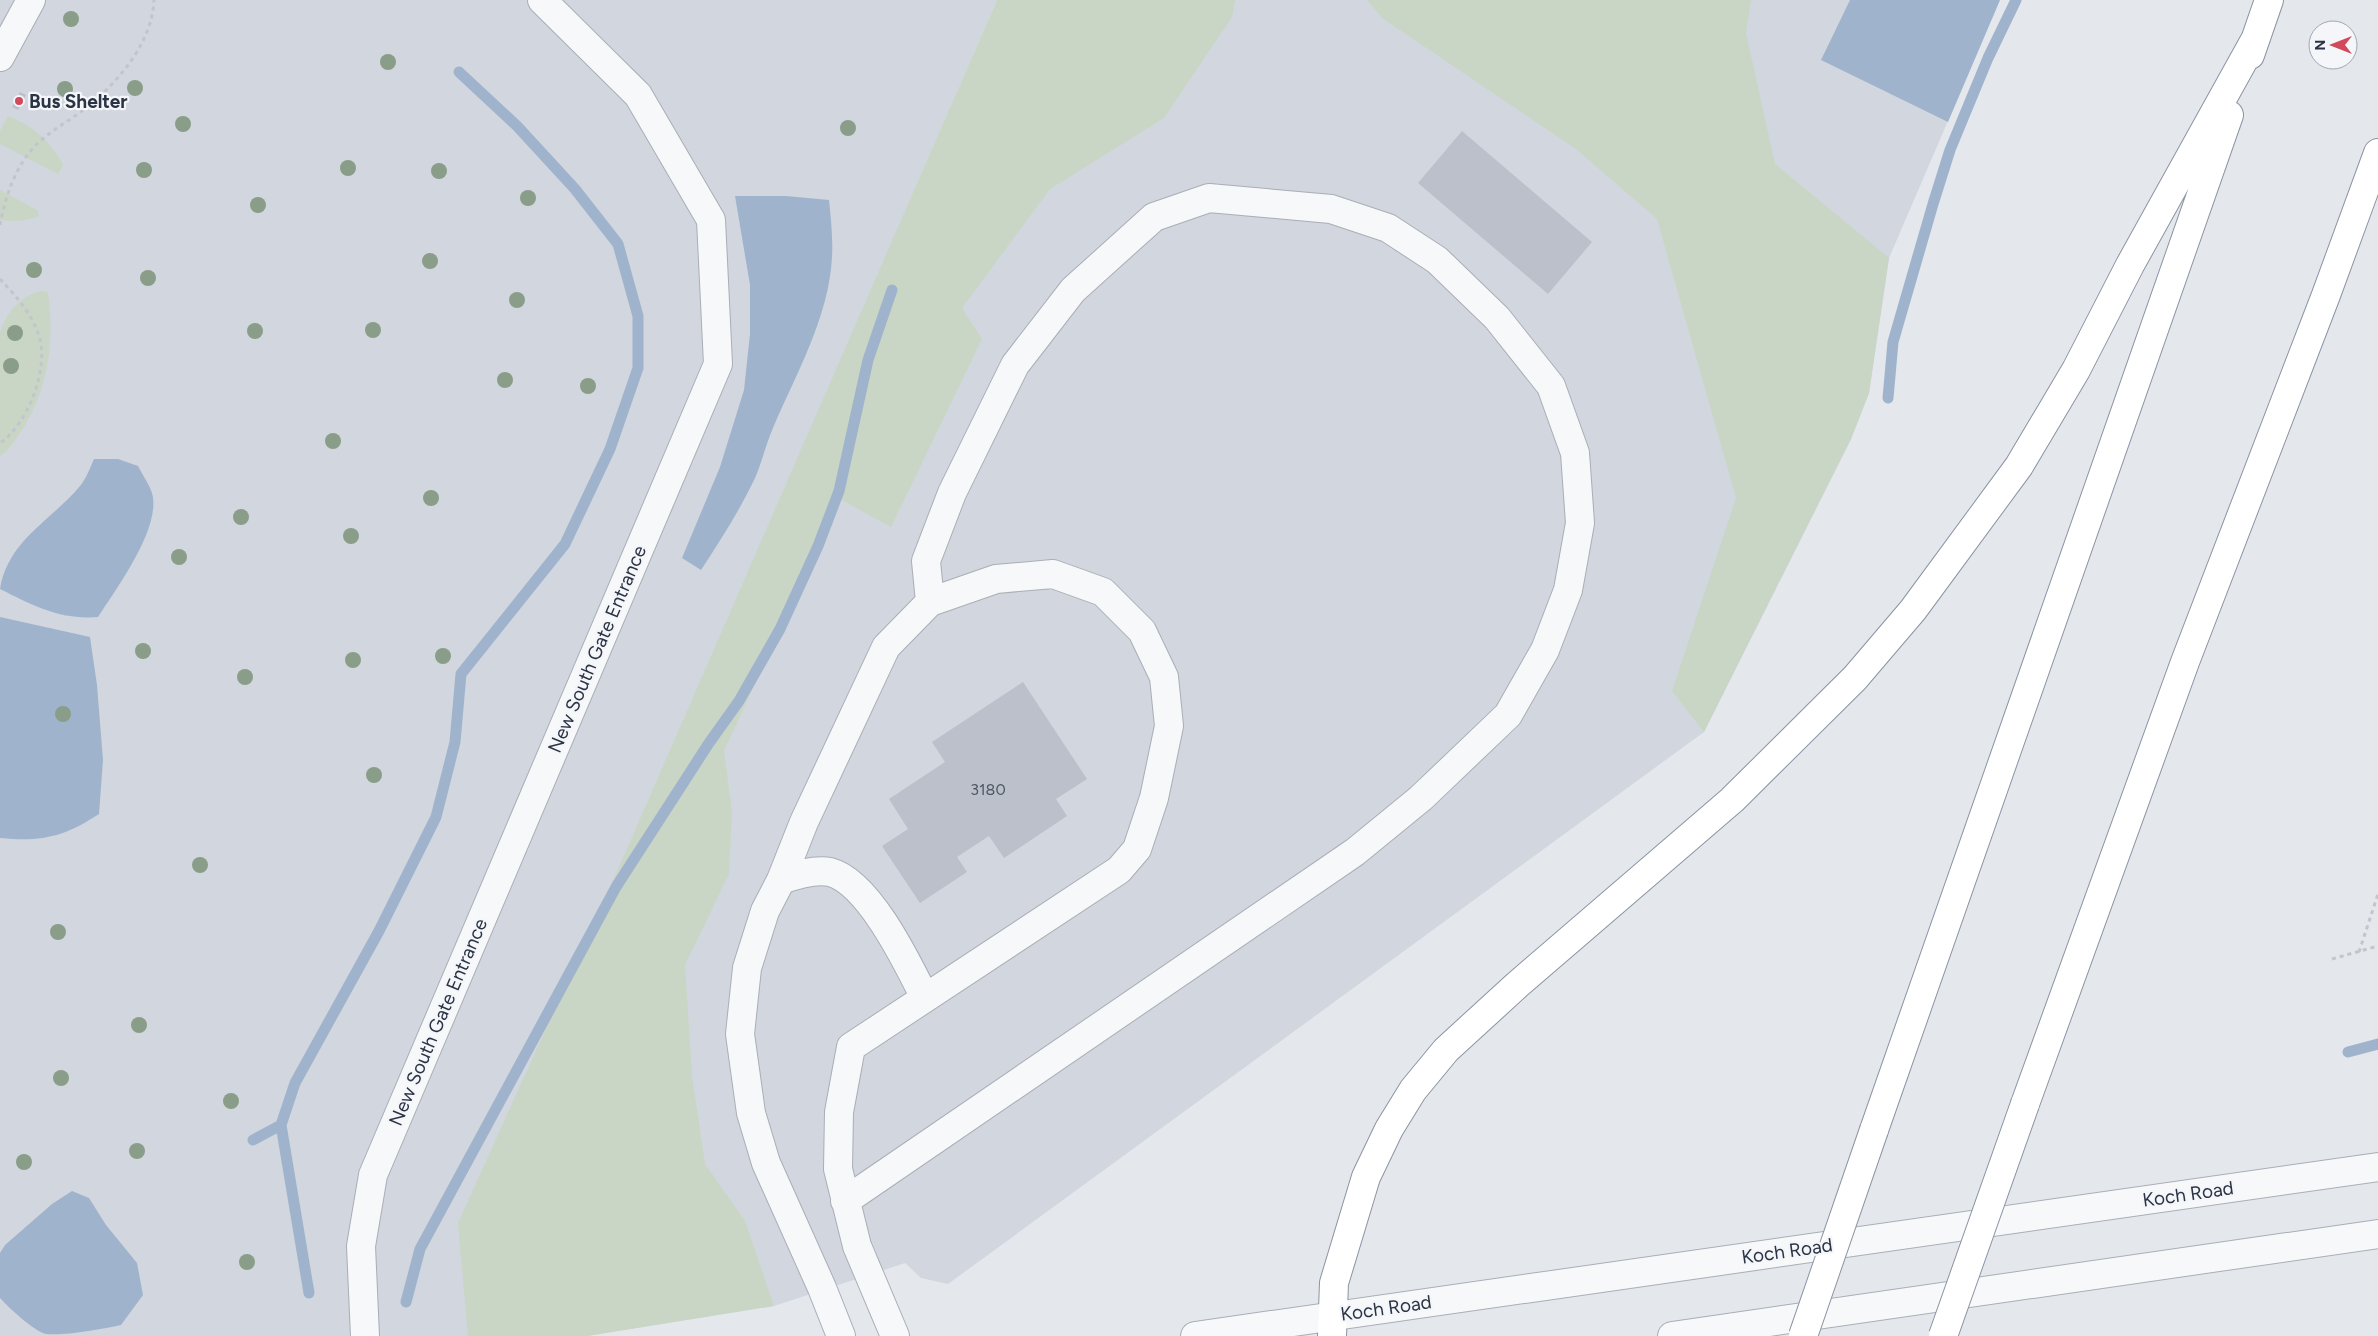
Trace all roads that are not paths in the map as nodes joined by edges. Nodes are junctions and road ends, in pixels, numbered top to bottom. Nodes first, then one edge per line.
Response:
1 (31, 0) edge
2 (542, 0) edge
3 (2269, 0) edge
4 (2256, 38) junction
5 (0, 56) edge
6 (2378, 153) edge
7 (930, 602) junction
8 (781, 880) junction
9 (925, 998) junction
10 (2378, 1166) edge
11 (846, 1201) junction
12 (2378, 1234) edge
13 (1332, 1326) edge
14 (365, 1336) edge
15 (841, 1336) edge
16 (894, 1336) edge
17 (1195, 1336) edge
18 (1672, 1336) edge
19 (1802, 1336) edge
20 (1943, 1336) edge

1 - 5 street
2 - 14 street, New South Gate Entrance
3 - 4 highway
4 - 13 highway
4 - 19 highway, bridge
6 - 20 highway, bridge
7 - 8 street
7 - 9 street
7 - 11 street
8 - 9 street
8 - 15 street
9 - 11 street
10 - 13 street, Koch Road
11 - 16 street
12 - 18 street
13 - 17 street, Koch Road

